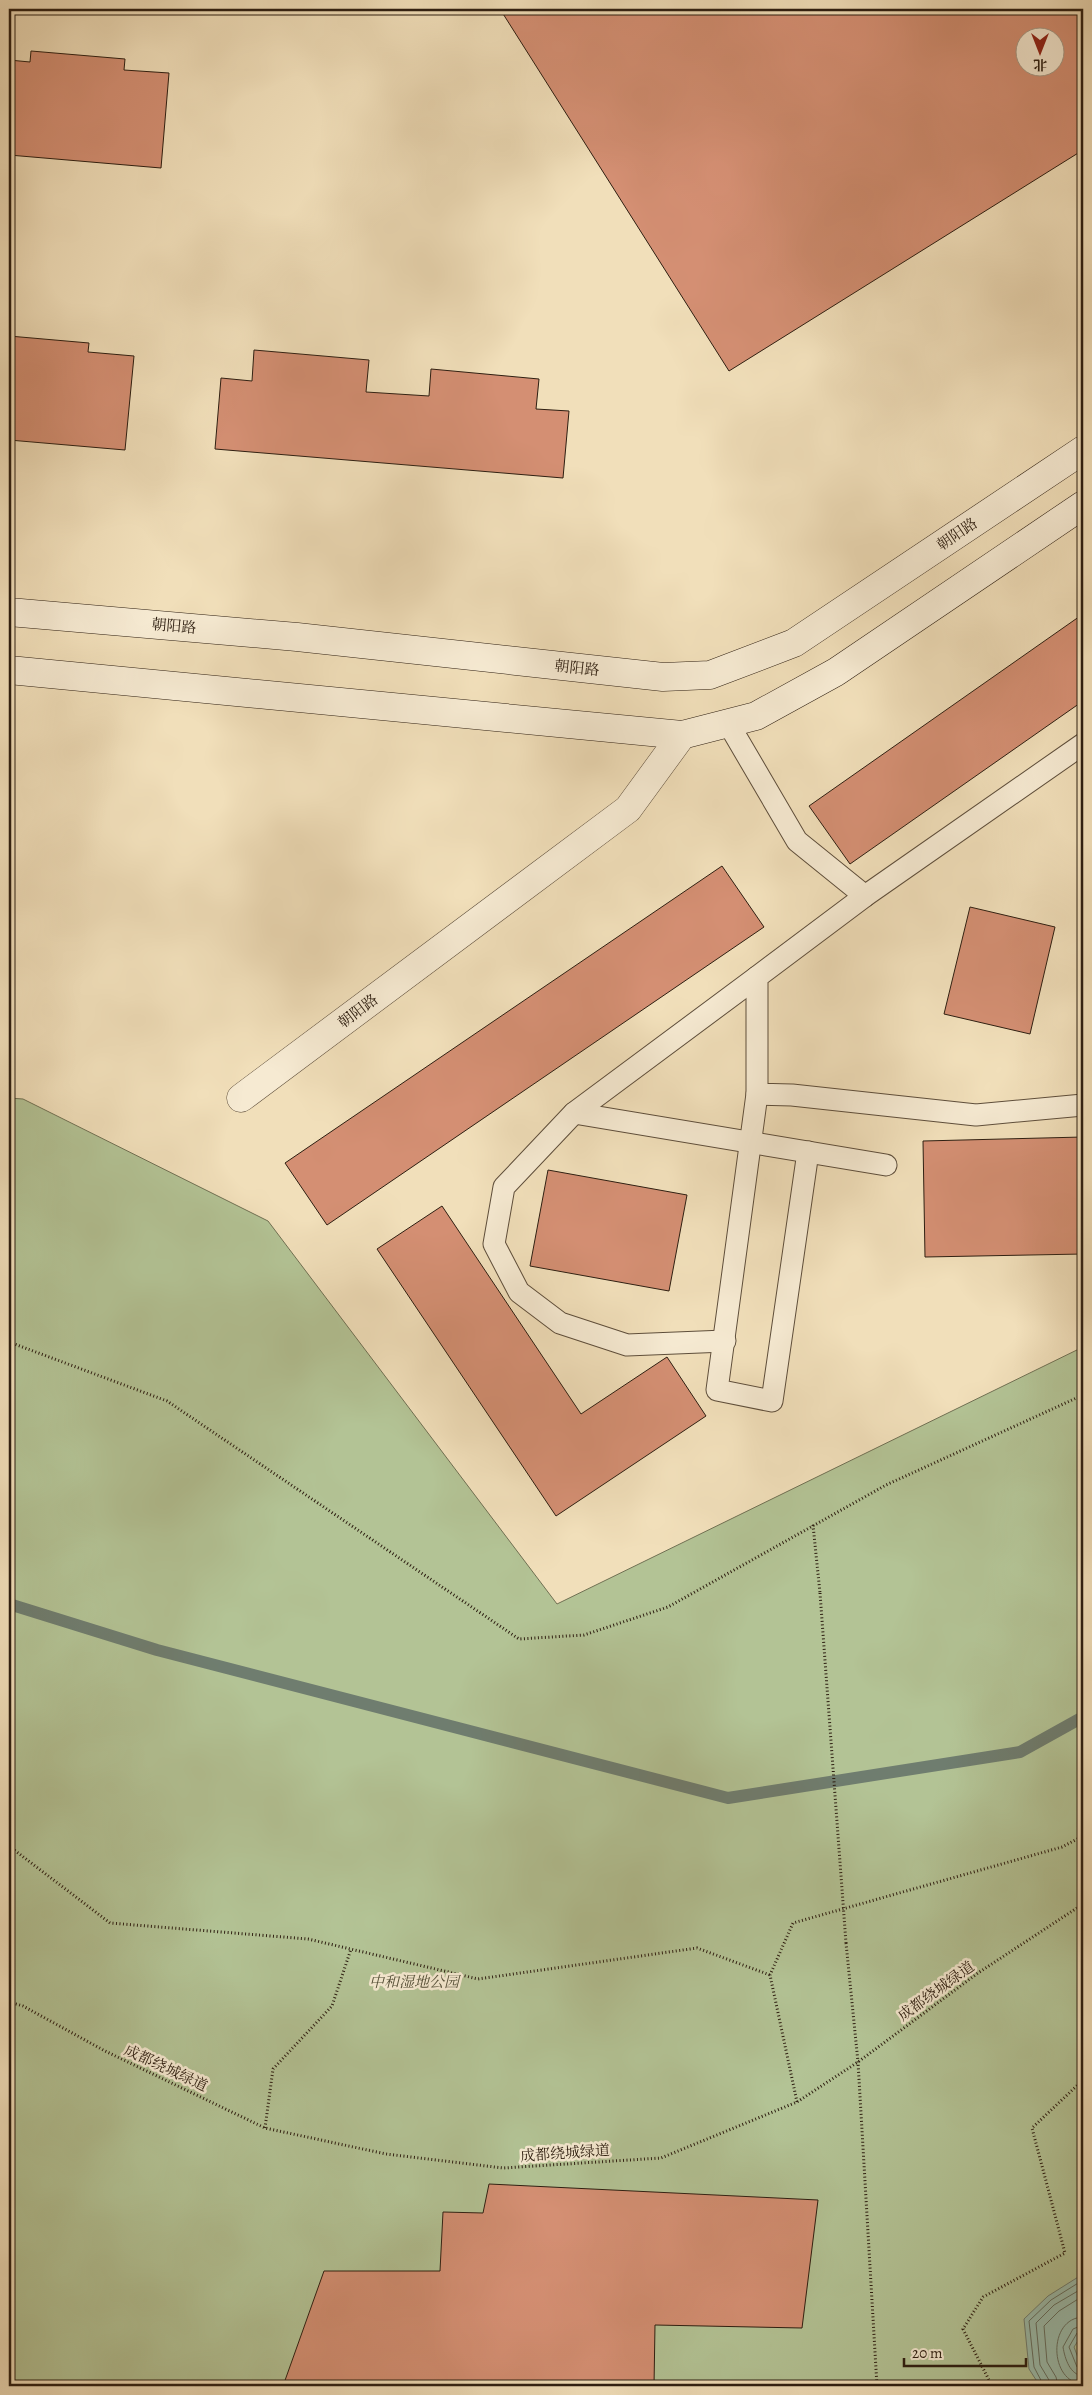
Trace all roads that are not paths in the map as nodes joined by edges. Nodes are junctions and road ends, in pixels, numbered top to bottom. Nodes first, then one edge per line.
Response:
1 (1083, 450) edge
2 (1083, 505) edge
3 (9, 612) edge
4 (9, 670) edge
5 (728, 723) junction
6 (682, 735) junction
7 (1083, 744) edge
8 (865, 896) junction
9 (757, 977) junction
10 (757, 1094) junction
11 (241, 1098) dead end
12 (1083, 1105) edge
13 (574, 1113) junction
14 (752, 1142) junction
15 (808, 1152) junction
16 (886, 1164) dead end
17 (725, 1340) junction

1 - 3 main road, 朝阳路
2 - 5 main road
4 - 6 main road
5 - 6 main road
5 - 8 lane
6 - 11 main road, 朝阳路
7 - 8 lane
8 - 9 lane
9 - 10 lane
9 - 13 lane
10 - 12 lane
10 - 14 lane
13 - 14 lane
13 - 17 lane
14 - 15 lane
14 - 17 lane
15 - 16 lane
15 - 17 lane

